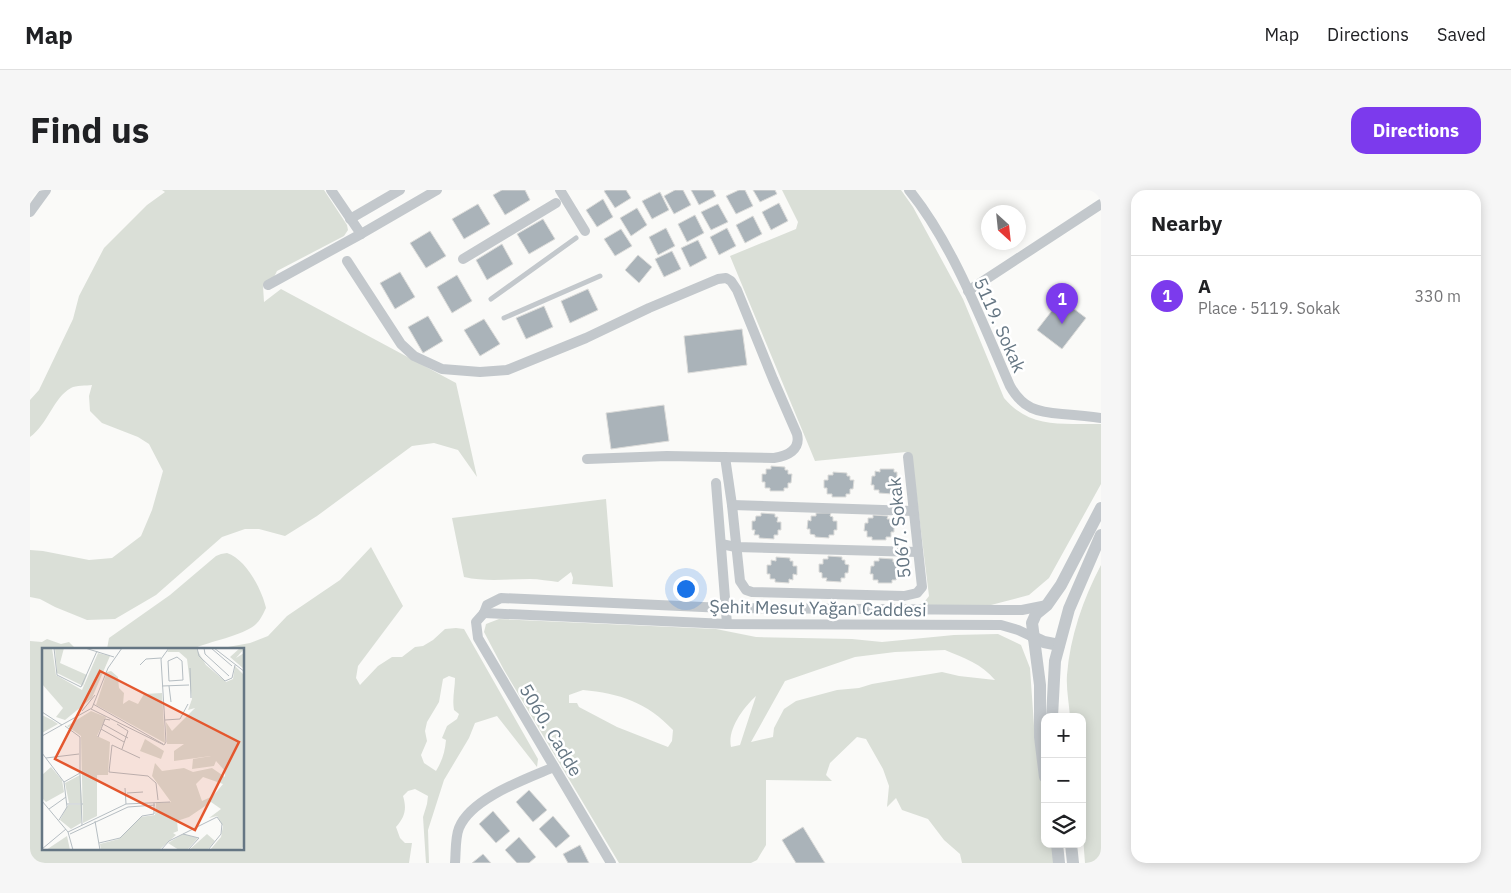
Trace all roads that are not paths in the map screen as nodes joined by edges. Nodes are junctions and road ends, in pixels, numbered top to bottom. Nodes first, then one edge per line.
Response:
1 (46, 190) edge
2 (331, 190) edge
3 (400, 190) edge
4 (436, 190) edge
5 (560, 190) edge
6 (909, 190) edge
7 (556, 203) dead end
8 (1101, 204) edge
9 (30, 212) edge
10 (350, 219) junction
11 (585, 231) dead end
12 (361, 234) junction
13 (576, 238) dead end
14 (464, 259) dead end
15 (347, 261) dead end
16 (600, 276) dead end
17 (268, 285) dead end
18 (968, 291) junction
19 (491, 299) dead end
20 (504, 318) dead end
21 (1101, 418) edge
22 (725, 457) junction
23 (908, 457) dead end
24 (587, 458) dead end
25 (716, 483) dead end
26 (732, 505) junction
27 (1101, 508) edge
28 (913, 511) junction
29 (1101, 535) edge
30 (721, 544) junction
31 (736, 547) junction
32 (918, 552) junction
33 (1047, 605) junction
34 (726, 608) junction
35 (1069, 608) junction
36 (484, 613) junction
37 (727, 624) junction
38 (1032, 636) junction
39 (1059, 644) junction
40 (1052, 713) edge
41 (1043, 758) edge
42 (554, 767) junction
43 (1057, 848) edge
44 (1071, 848) edge
45 (455, 863) edge
46 (611, 863) edge
47 (1059, 863) edge
48 (1073, 863) edge

1 - 9 street
2 - 10 street
3 - 10 street
4 - 12 street
5 - 11 street
6 - 18 street, 5119. Sokak
7 - 14 street
8 - 18 street
10 - 12 street
12 - 17 street
13 - 19 lane
15 - 22 street
16 - 20 lane
18 - 21 street, 5119. Sokak
22 - 24 street
22 - 26 street
23 - 28 street, 5067. Sokak
25 - 30 street
26 - 28 street
26 - 31 street
27 - 33 street
28 - 32 street, 5067. Sokak
29 - 35 street
30 - 31 street
30 - 34 street
31 - 32 street
31 - 32 street, 5067. Sokak
33 - 34 street, Şehit Mesut Yağan Caddesi
33 - 35 street
33 - 38 street
34 - 36 street, Şehit Mesut Yağan Caddesi
34 - 37 street
35 - 39 street
36 - 37 street, Şehit Mesut Yağan Caddesi
36 - 42 street, 5060. Cadde
37 - 38 street, Şehit Mesut Yağan Caddesi
38 - 39 street
38 - 41 street
39 - 40 street
42 - 45 street
42 - 46 street, 5060. Cadde
43 - 47 street
44 - 48 street

